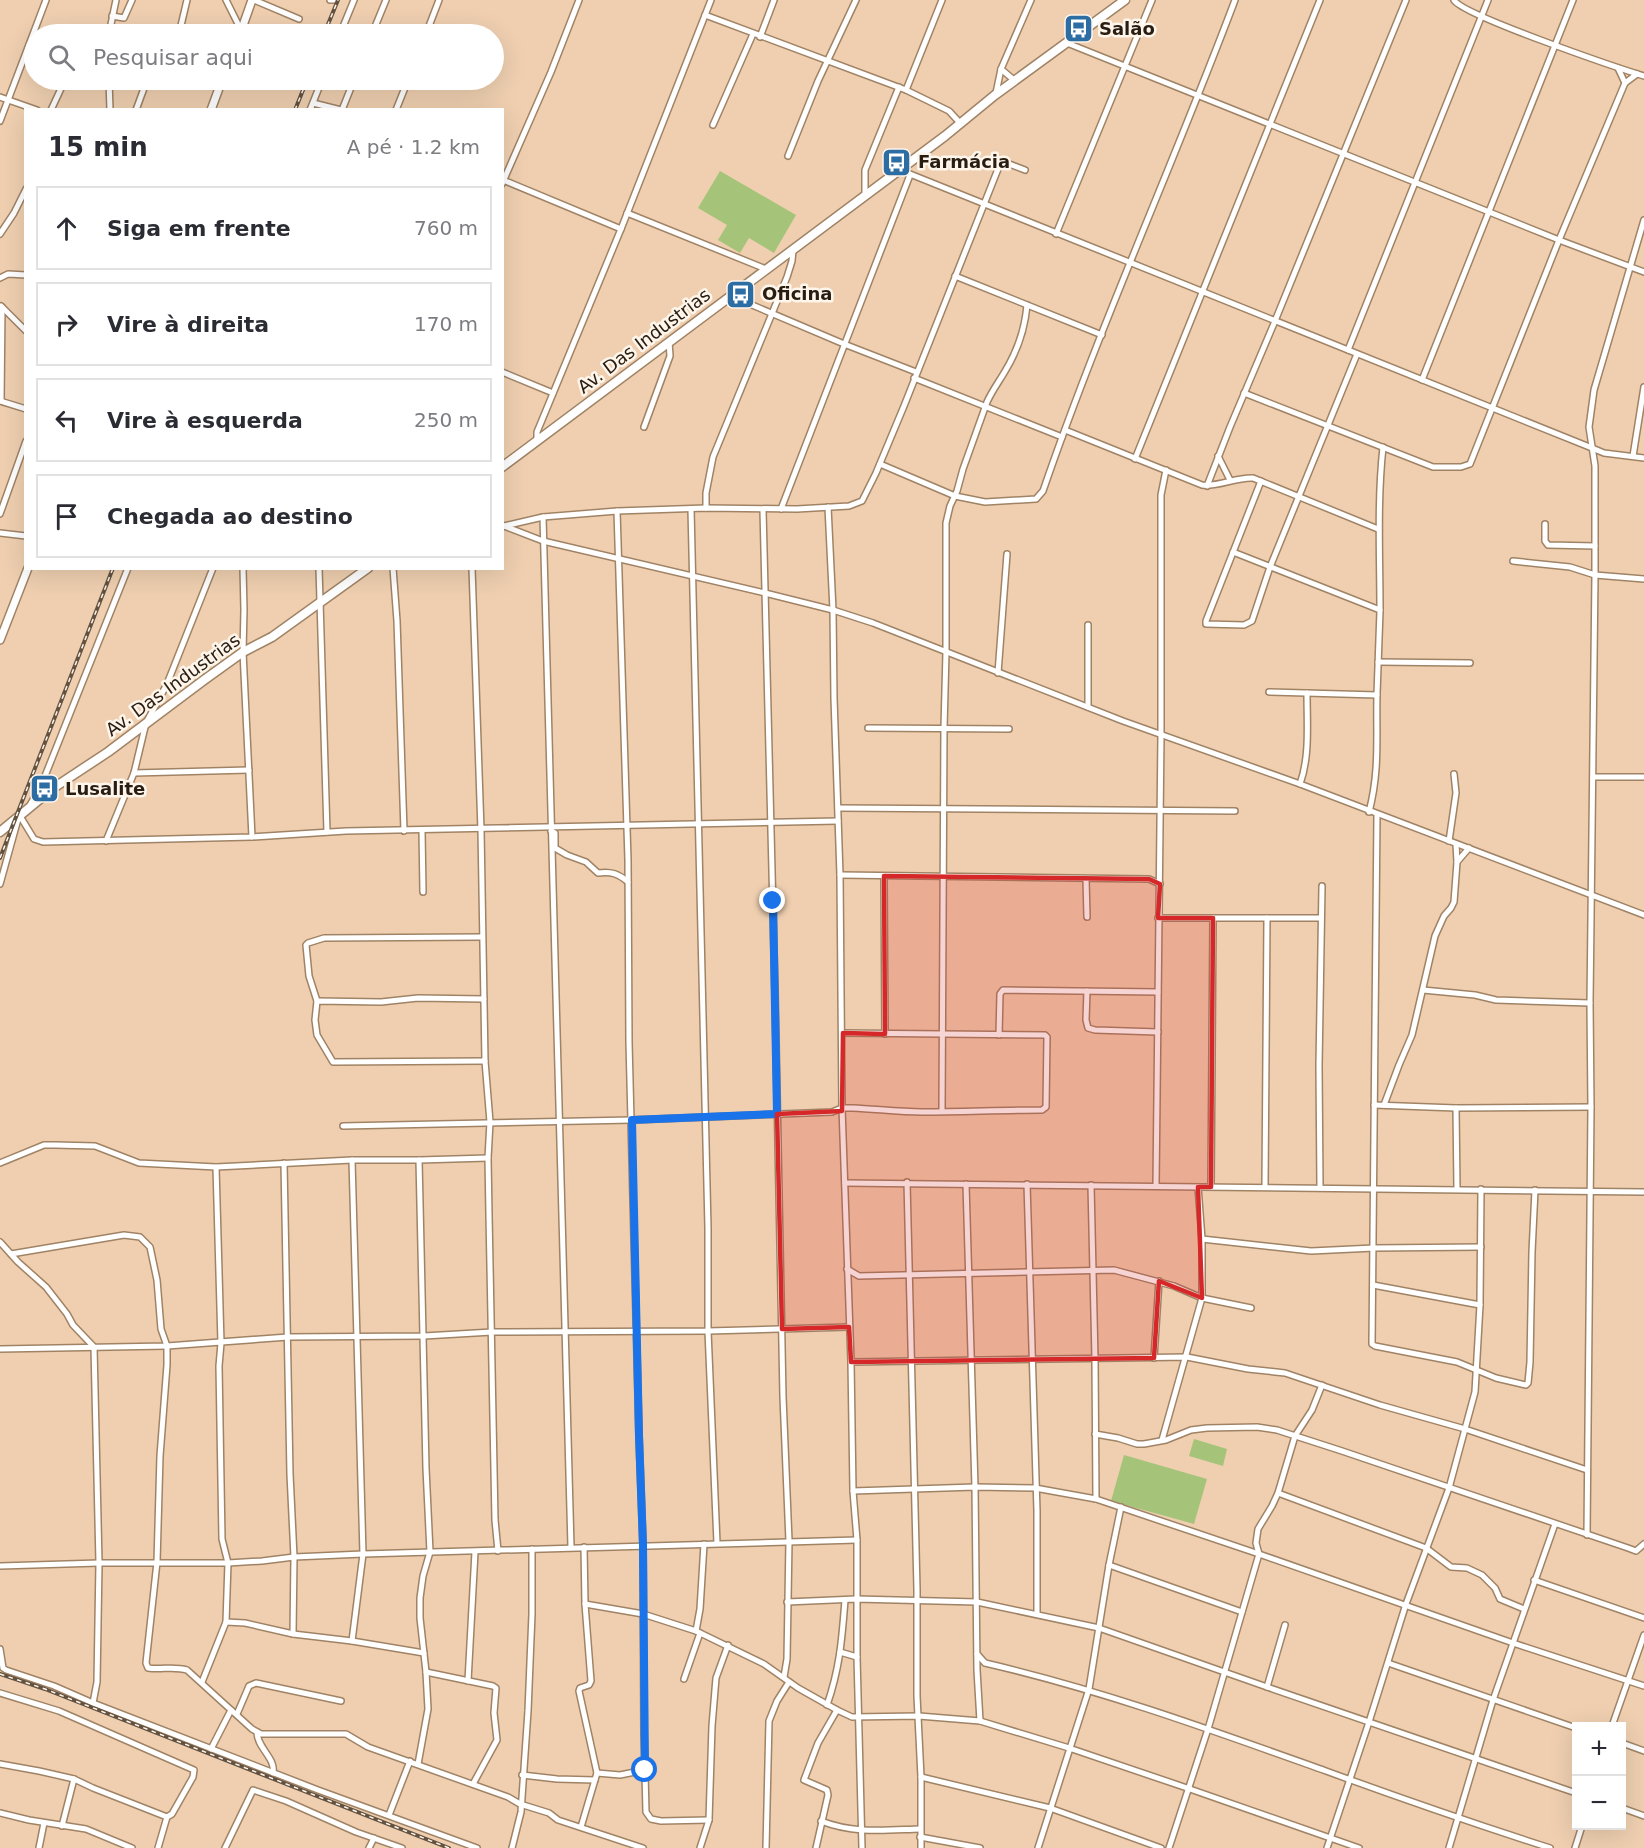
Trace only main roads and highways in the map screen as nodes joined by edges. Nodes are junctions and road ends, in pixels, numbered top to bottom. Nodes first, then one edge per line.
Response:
1 (1123, 2) edge
2 (504, 466) edge
3 (365, 570) edge
4 (0, 829) edge

1 - 2 main road, Av. Das Industrias
3 - 4 main road, Av. Das Industrias

